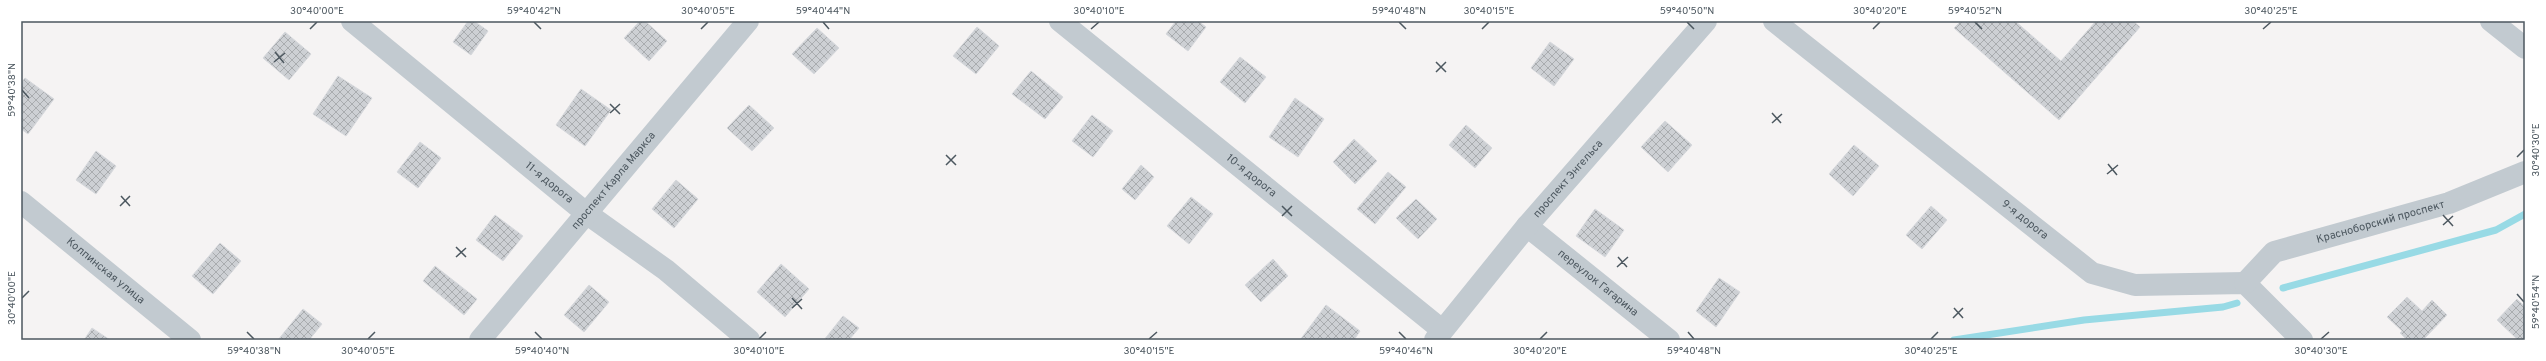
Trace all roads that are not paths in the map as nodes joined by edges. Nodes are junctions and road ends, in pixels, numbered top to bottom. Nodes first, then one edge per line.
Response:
1 (352, 21) edge
2 (748, 21) edge
3 (1060, 21) edge
4 (1706, 21) edge
5 (1774, 21) edge
6 (2491, 21) edge
7 (2525, 48) edge
8 (2525, 172) edge
9 (21, 202) edge
10 (586, 213) junction
11 (1527, 226) junction
12 (2245, 283) junction
13 (1438, 335) edge
14 (190, 340) edge
15 (480, 340) edge
16 (749, 340) edge
17 (1669, 340) edge
18 (2302, 340) edge

1 - 10 street, 11-я дорога
2 - 10 street, проспект Карла Маркса
3 - 13 street, 10-я дорога
4 - 11 street, проспект Энгельса
5 - 12 street, 9-я дорога
6 - 7 street
8 - 12 street, Красноборский проспект
9 - 14 street, Колпинская улица
10 - 15 street, проспект Карла Маркса
10 - 16 street, 11-я дорога
11 - 13 street, проспект Энгельса
11 - 17 street, переулок Гагарина
12 - 18 street

